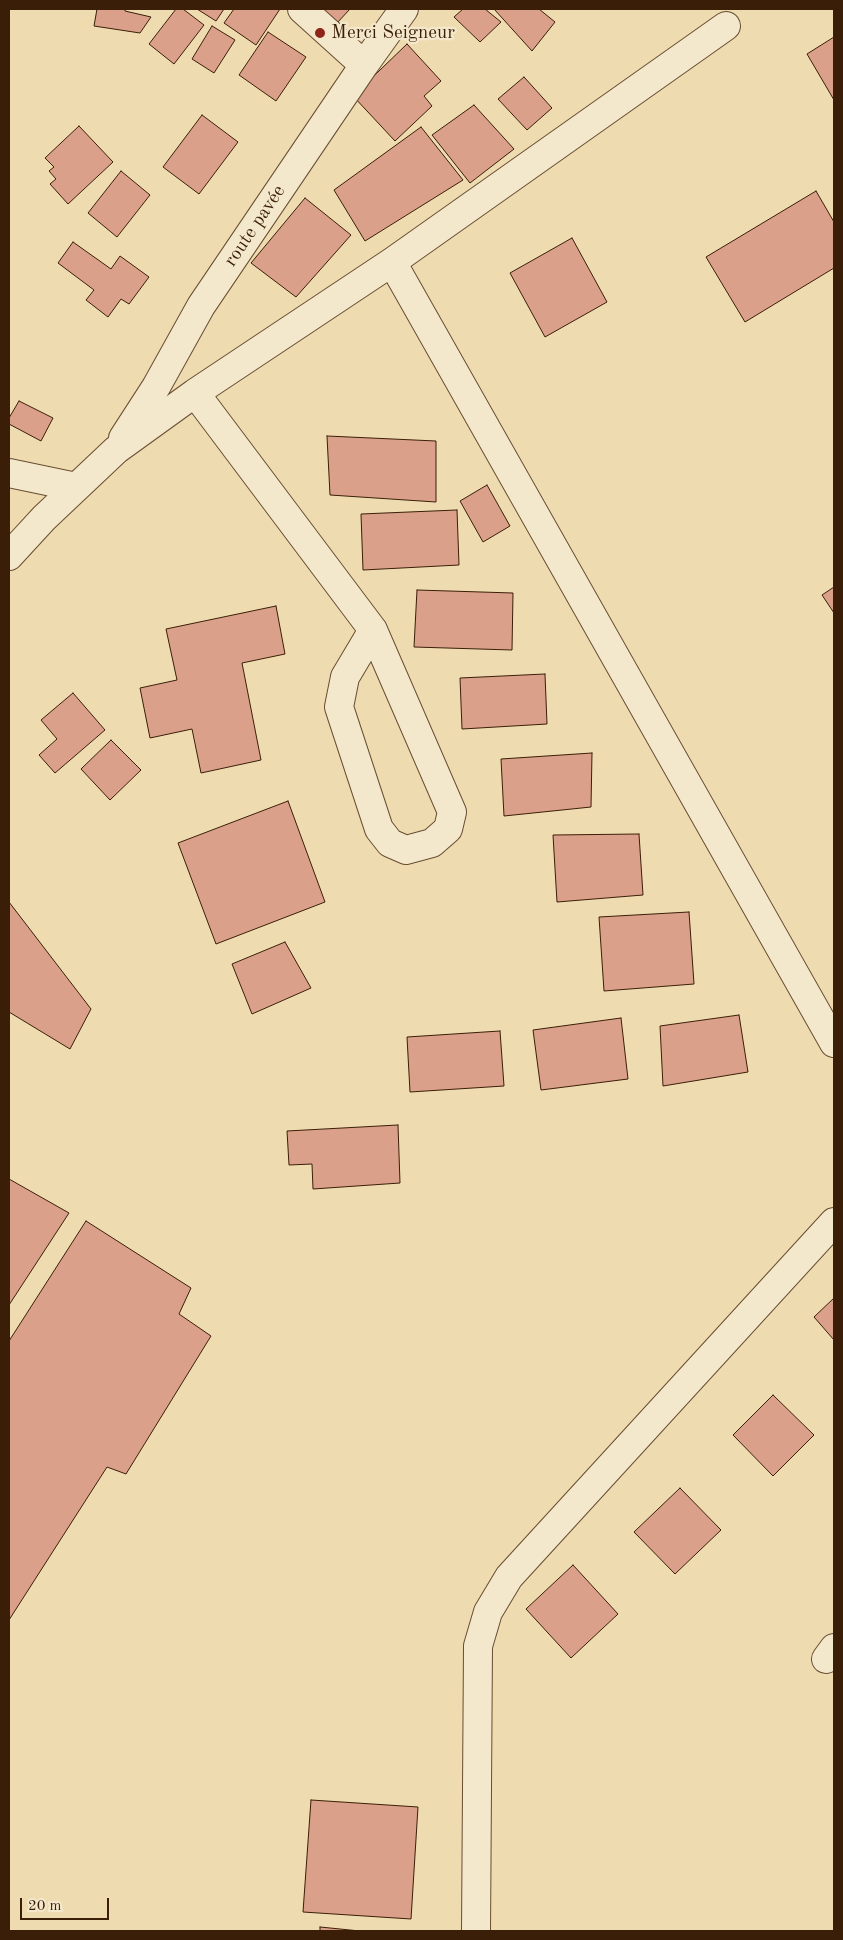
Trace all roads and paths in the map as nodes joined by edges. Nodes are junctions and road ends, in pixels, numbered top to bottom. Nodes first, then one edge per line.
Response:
1 (302, 9) edge
2 (404, 9) edge
3 (726, 26) dead end
4 (364, 65) junction
5 (392, 262) junction
6 (195, 393) junction
7 (116, 450) junction
8 (9, 473) edge
9 (76, 487) junction
10 (9, 556) edge
11 (373, 630) junction
12 (834, 1043) edge
13 (834, 1222) edge
14 (476, 1931) edge

1 - 4 street
2 - 4 street, route pavée
3 - 5 street
4 - 7 street, route pavée
5 - 6 street
5 - 12 street
6 - 7 street
6 - 11 street
7 - 9 street
8 - 9 street
9 - 10 street
11 - 11 street
13 - 14 street

